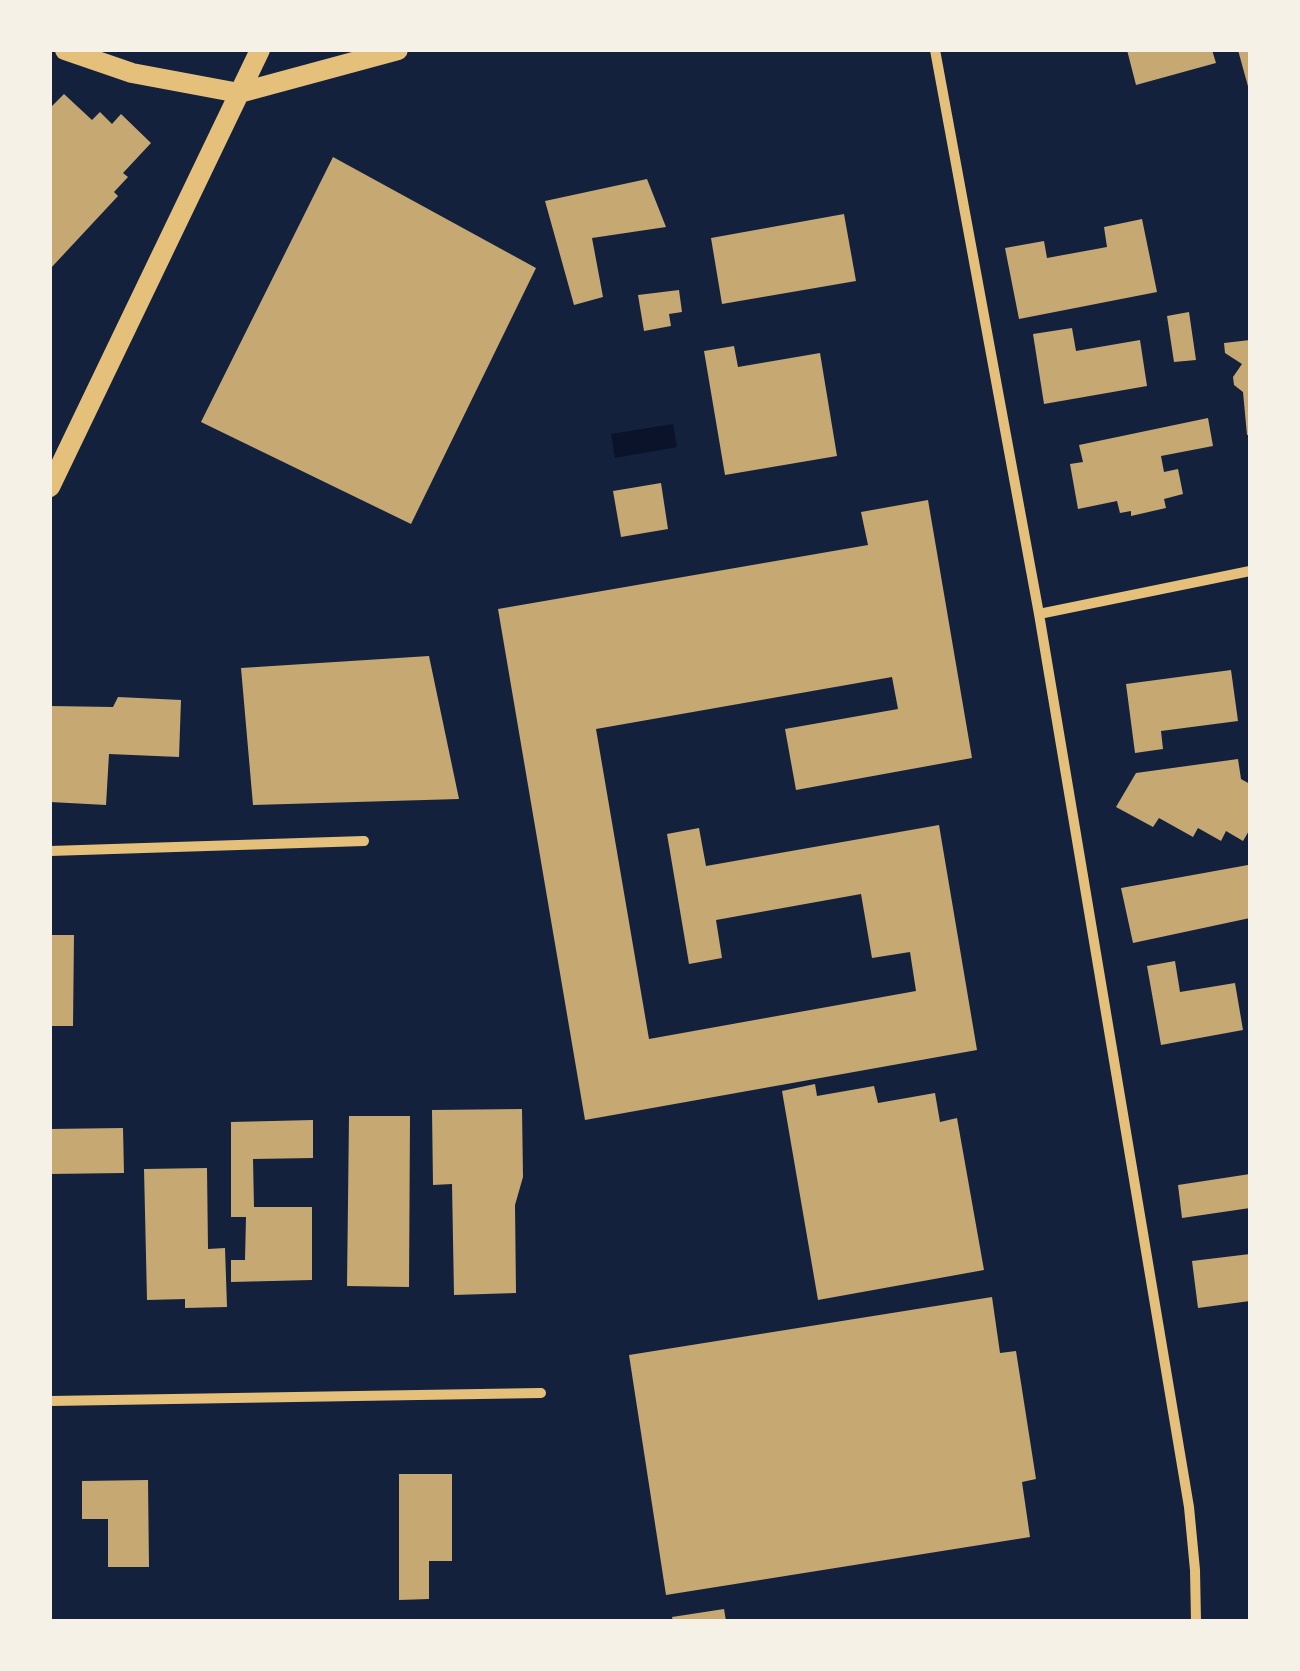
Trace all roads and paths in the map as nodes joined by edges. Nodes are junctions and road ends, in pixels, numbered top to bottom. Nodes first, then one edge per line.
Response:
1 (65, 50) edge
2 (260, 50) edge
3 (398, 50) edge
4 (934, 50) edge
5 (239, 93) junction
6 (50, 487) edge
7 (1250, 571) edge
8 (1038, 614) junction
9 (364, 841) dead end
10 (50, 851) edge
11 (542, 1393) dead end
12 (50, 1401) edge
13 (1196, 1621) edge

1 - 5 main road
2 - 5 main road
3 - 5 main road
4 - 8 street
5 - 6 main road
7 - 8 street
8 - 13 street
9 - 10 street
11 - 12 street

